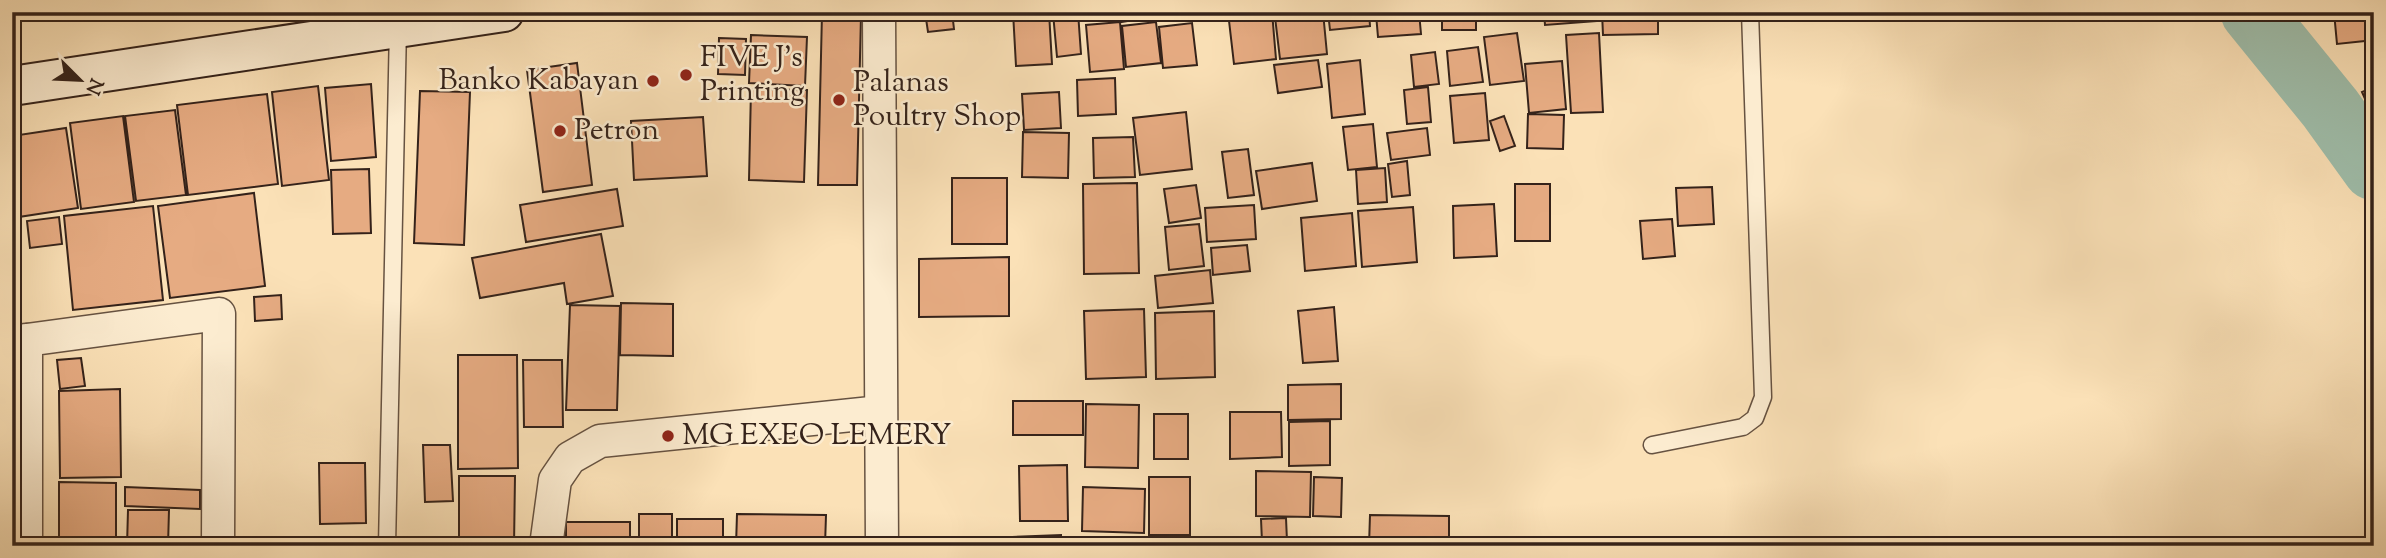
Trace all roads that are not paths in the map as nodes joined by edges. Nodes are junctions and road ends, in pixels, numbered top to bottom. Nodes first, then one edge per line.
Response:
1 (505, 12) edge
2 (878, 12) edge
3 (1750, 12) edge
4 (398, 27) junction
5 (12, 86) edge
6 (19, 341) edge
7 (881, 412) junction
8 (1652, 445) dead end
9 (26, 546) edge
10 (218, 546) edge
11 (387, 546) edge
12 (546, 546) edge
13 (882, 546) edge

1 - 4 main road
2 - 7 street
3 - 8 lane
4 - 5 main road
4 - 11 lane
6 - 9 street
6 - 10 street
7 - 12 street
7 - 13 street

